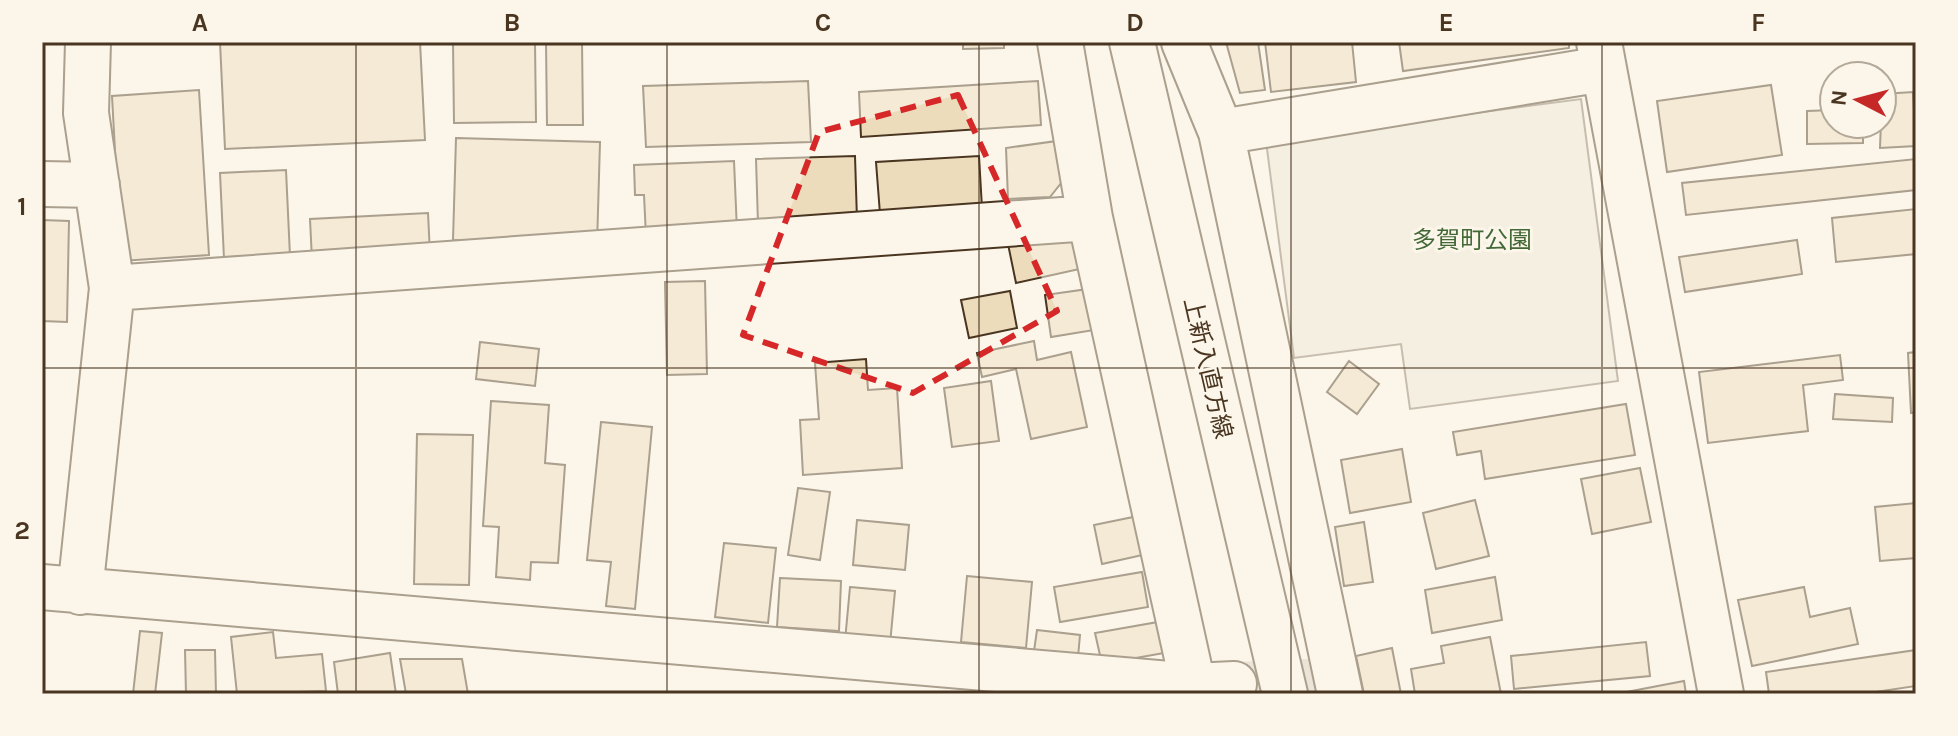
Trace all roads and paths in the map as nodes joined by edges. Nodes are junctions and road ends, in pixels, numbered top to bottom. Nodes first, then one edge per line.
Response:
1 (88, 42) edge
2 (1060, 42) edge
3 (1132, 42) edge
4 (1184, 42) edge
5 (1601, 56) edge
6 (1221, 132) junction
7 (42, 184) edge
8 (97, 185) junction
9 (1090, 218) junction
10 (112, 288) junction
11 (61, 590) edge
12 (1335, 685) edge
13 (1208, 688) edge
14 (1285, 694) edge
15 (1721, 694) edge

1 - 8 street
2 - 9 street
3 - 14 street, 上新入直方線
4 - 6 street
5 - 6 street
5 - 15 street
6 - 12 street
7 - 8 street
8 - 10 street
9 - 10 street
9 - 13 street
10 - 11 street
11 - 13 street

